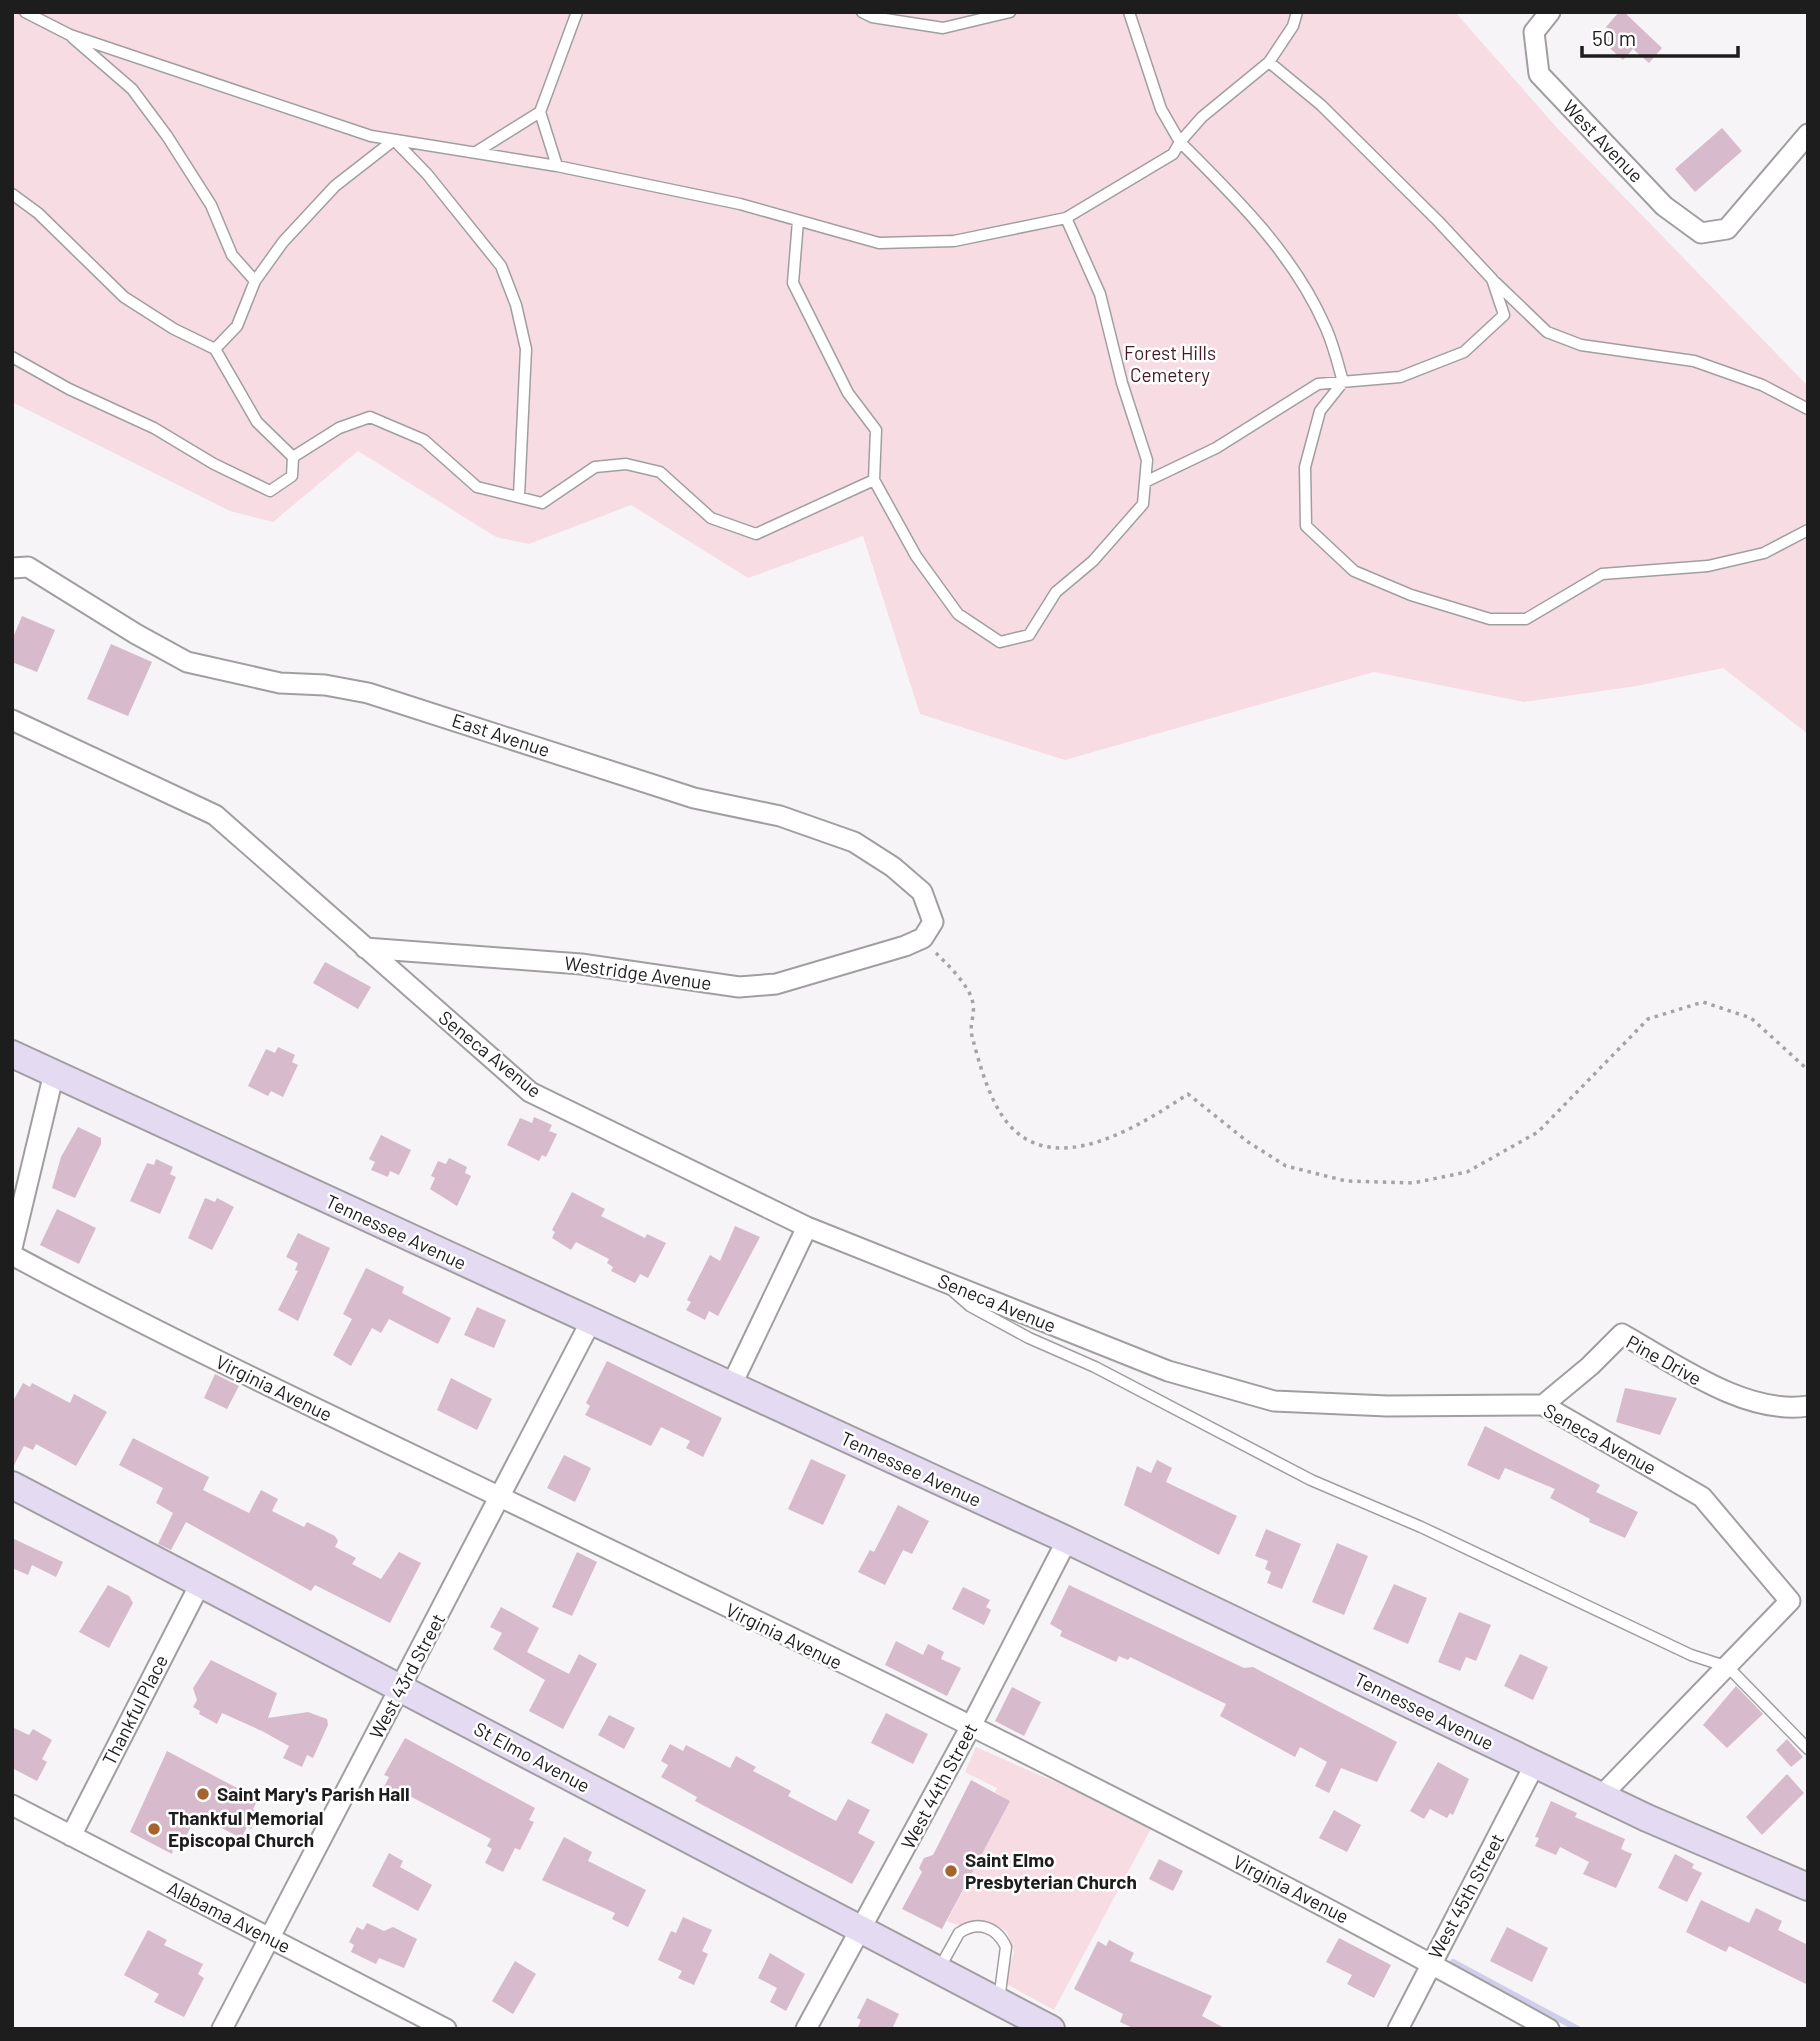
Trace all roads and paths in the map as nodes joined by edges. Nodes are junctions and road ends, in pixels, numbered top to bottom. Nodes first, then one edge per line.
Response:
1 (25, 12) edge
2 (577, 12) edge
3 (862, 12) edge
4 (1010, 12) edge
5 (1129, 12) edge
6 (1297, 12) edge
7 (1550, 12) edge
8 (70, 35) junction
9 (1269, 62) junction
10 (540, 112) junction
11 (1808, 134) edge
12 (394, 139) junction
13 (1180, 142) junction
14 (476, 152) junction
15 (557, 166) junction
16 (12, 194) edge
17 (1066, 218) junction
18 (798, 221) junction
19 (1492, 279) junction
20 (256, 281) junction
21 (215, 349) junction
22 (12, 358) edge
23 (1343, 382) junction
24 (1808, 409) edge
25 (293, 457) junction
26 (874, 480) junction
27 (1145, 482) junction
28 (519, 496) junction
29 (1808, 530) edge
30 (12, 568) edge
31 (12, 720) edge
32 (923, 938) junction
33 (365, 948) junction
34 (12, 1054) edge
35 (1808, 1070) edge
36 (54, 1073) junction
37 (807, 1227) junction
38 (12, 1248) edge
39 (12, 1255) edge
40 (944, 1282) junction
41 (590, 1323) junction
42 (731, 1386) junction
43 (1543, 1405) junction
44 (1808, 1406) edge
45 (12, 1485) edge
46 (499, 1496) junction
47 (1067, 1540) junction
48 (200, 1584) junction
49 (1728, 1667) junction
50 (400, 1688) junction
51 (970, 1728) junction
52 (1808, 1749) edge
53 (1535, 1764) junction
54 (1601, 1796) junction
55 (12, 1805) edge
56 (71, 1836) junction
57 (1808, 1887) edge
58 (860, 1928) junction
59 (272, 1938) junction
60 (1431, 1963) junction
61 (938, 1970) junction
62 (999, 2001) junction
63 (222, 2029) edge
64 (446, 2029) edge
65 (806, 2029) edge
66 (1051, 2029) edge
67 (1398, 2029) edge
68 (1549, 2029) edge

1 - 8 lane
2 - 10 lane
3 - 4 lane
5 - 13 lane
6 - 9 lane
7 - 11 street, West Avenue
8 - 12 lane
8 - 20 lane
9 - 13 lane
9 - 19 lane
10 - 14 lane
10 - 15 lane
12 - 14 lane
12 - 20 lane
12 - 28 lane
13 - 17 lane
13 - 23 lane
14 - 15 lane
15 - 18 lane
16 - 21 lane
17 - 18 lane
17 - 27 lane
18 - 26 lane
19 - 23 lane
19 - 24 lane
20 - 21 lane
21 - 25 lane
22 - 25 lane
23 - 27 lane
23 - 29 lane
25 - 28 lane
26 - 27 lane
26 - 28 lane
30 - 32 street, East Avenue
31 - 33 street, Seneca Avenue
32 - 33 street, Westridge Avenue
32 - 35 path
33 - 37 street, Seneca Avenue
34 - 36 street, Tennessee Avenue
36 - 38 street
36 - 41 street, Tennessee Avenue
37 - 40 street, Seneca Avenue
37 - 42 street
39 - 46 street, Virginia Avenue
40 - 43 street, Seneca Avenue
40 - 49 lane
41 - 42 street, Tennessee Avenue
41 - 46 street, West 43rd Street
42 - 47 street, Tennessee Avenue
43 - 44 street, Pine Drive
43 - 49 street, Seneca Avenue
45 - 48 street, St Elmo Avenue
46 - 50 street, West 43rd Street
46 - 51 street, Virginia Avenue
47 - 51 street, West 44th Street
47 - 53 street, Tennessee Avenue
48 - 50 street, St Elmo Avenue
48 - 56 street, Thankful Place
49 - 52 lane
49 - 54 street, Seneca Avenue
50 - 58 street, St Elmo Avenue
50 - 59 street, West 43rd Street
51 - 58 street, West 44th Street
51 - 60 street, Virginia Avenue
53 - 54 street, Tennessee Avenue
53 - 60 street, West 45th Street
54 - 57 street, Tennessee Avenue
55 - 56 street, Alabama Avenue
56 - 59 street, Alabama Avenue
58 - 61 street, St Elmo Avenue
58 - 65 street, West 44th Street
59 - 63 street, West 43rd Street
59 - 64 street, Alabama Avenue
60 - 67 street, West 45th Street
60 - 68 street, Virginia Avenue
61 - 62 street, St Elmo Avenue
61 - 62 lane
62 - 66 street, St Elmo Avenue

